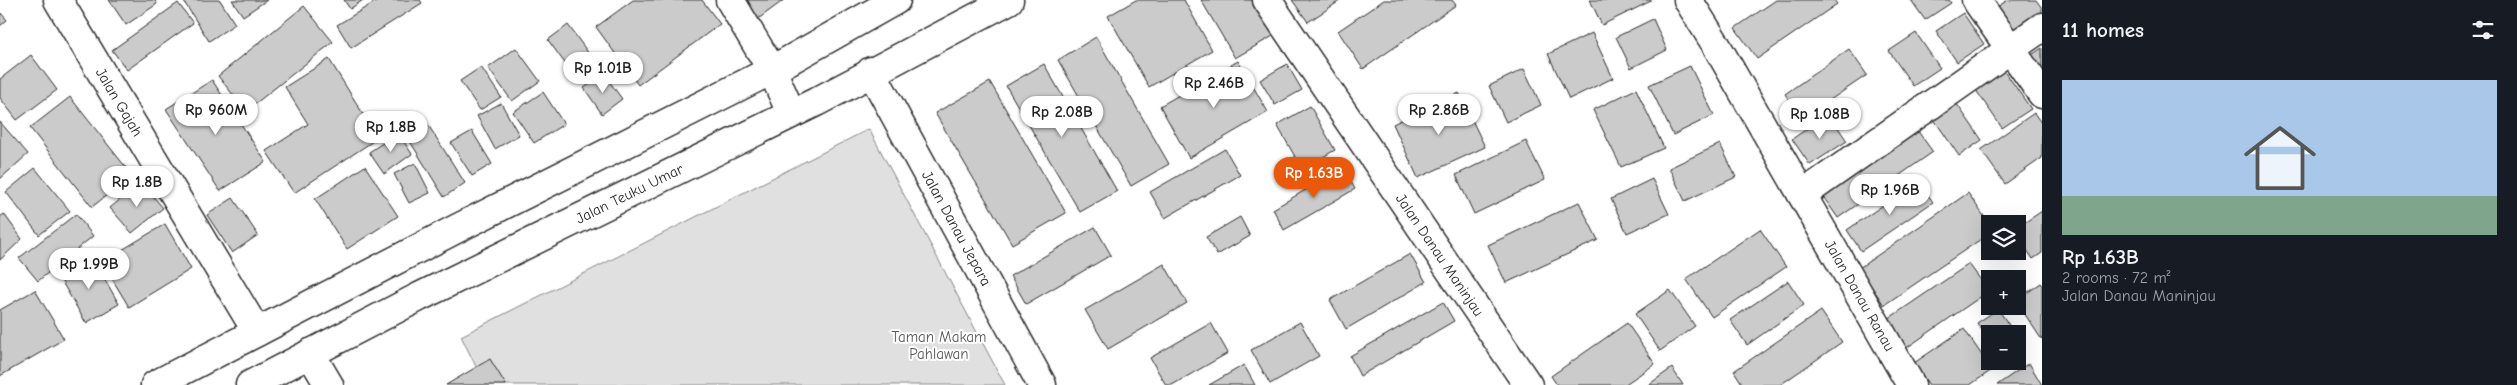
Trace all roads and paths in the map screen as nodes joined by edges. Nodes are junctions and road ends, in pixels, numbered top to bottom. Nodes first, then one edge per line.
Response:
1 (58, 0) edge
2 (730, 0) edge
3 (896, 0) edge
4 (1009, 0) edge
5 (1267, 0) edge
6 (1688, 0) edge
7 (1976, 0) edge
8 (2042, 27) edge
9 (2010, 49) junction
10 (772, 70) junction
11 (871, 71) junction
12 (2042, 94) edge
13 (791, 113) junction
14 (1802, 195) junction
15 (394, 262) junction
16 (419, 297) junction
17 (257, 332) junction
18 (310, 353) junction
19 (155, 385) edge
20 (250, 385) edge
21 (329, 385) edge
22 (1042, 385) edge
23 (1528, 385) edge
24 (1911, 385) edge

1 - 17 main road, Jalan Gajah
2 - 10 main road
3 - 10 main road
4 - 11 main road, Jalan Teuku Umar
5 - 23 main road, Jalan Danau Maninjau
6 - 14 main road, Jalan Danau Ranau
7 - 9 main road
8 - 9 main road
9 - 12 main road
9 - 14 main road
10 - 13 main road
10 - 15 main road
11 - 13 main road, Jalan Teuku Umar
11 - 22 main road, Jalan Danau Jepara
13 - 16 main road, Jalan Teuku Umar
14 - 24 main road, Jalan Danau Ranau
15 - 16 main road
15 - 17 main road
16 - 18 main road, Jalan Teuku Umar
17 - 19 main road
18 - 20 main road, Jalan Teuku Umar
18 - 21 main road

